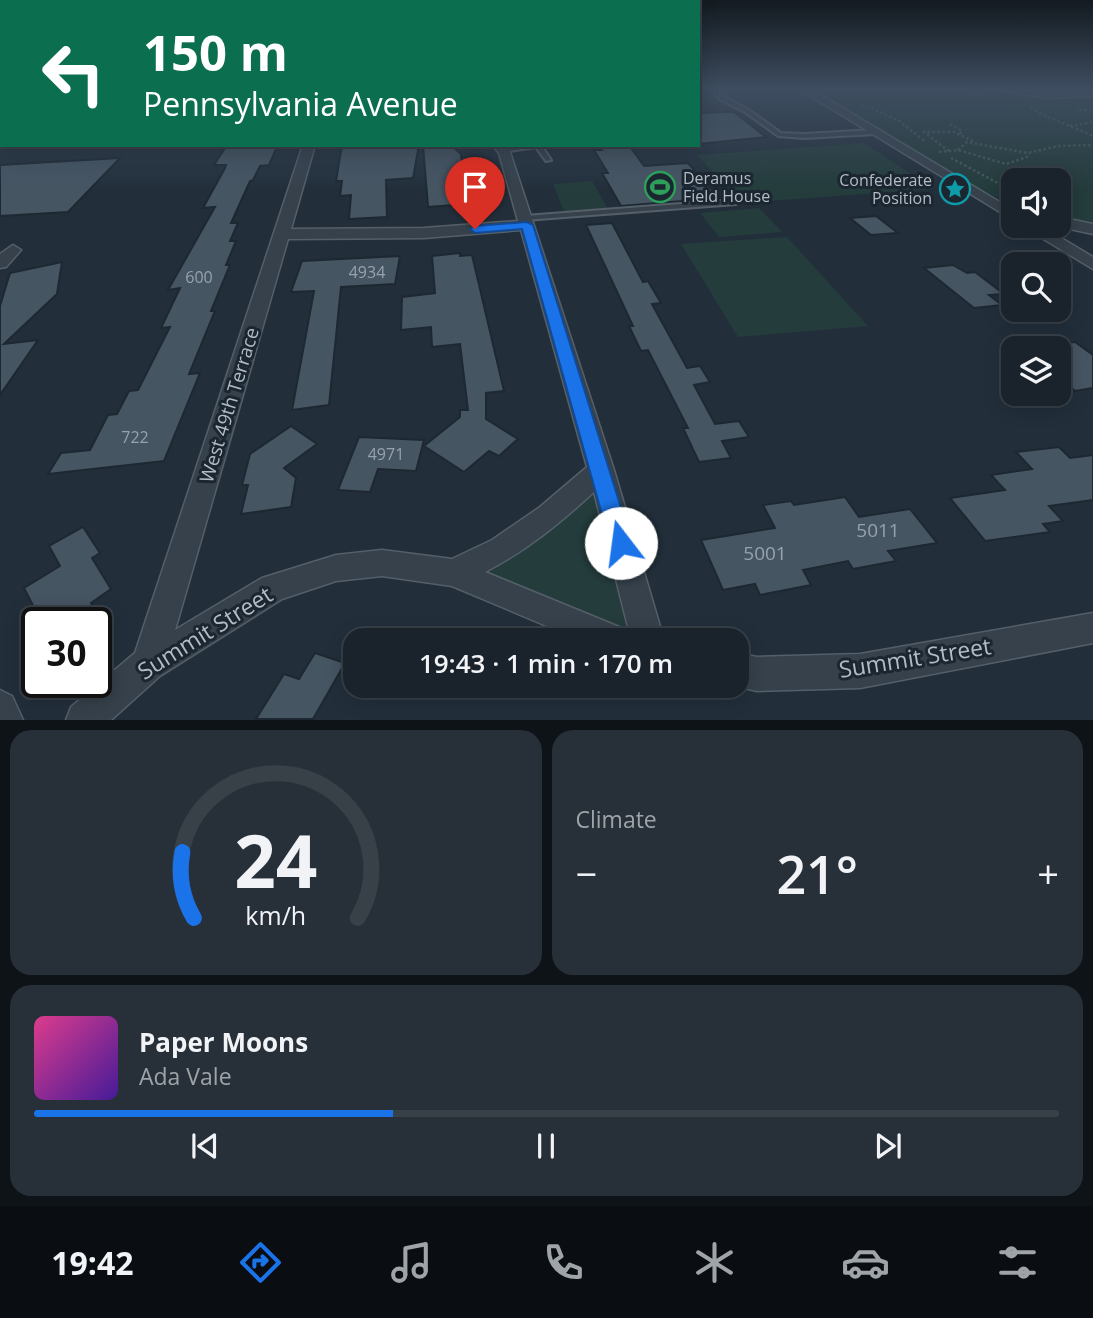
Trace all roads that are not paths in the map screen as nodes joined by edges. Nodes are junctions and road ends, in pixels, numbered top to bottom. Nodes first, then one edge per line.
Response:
1 (763, 123) edge
2 (859, 123) edge
3 (875, 132) junction
4 (308, 147) edge
5 (539, 147) edge
6 (500, 148) edge
7 (548, 160) dead end
8 (733, 202) dead end
9 (993, 203) junction
10 (1001, 205) edge
11 (1001, 208) edge
12 (526, 222) junction
13 (1071, 224) edge
14 (1090, 227) edge
15 (282, 234) junction
16 (1052, 239) joint
17 (13, 250) dead end
18 (0, 263) edge
19 (1093, 264) edge
20 (601, 470) junction
21 (454, 573) junction
22 (588, 628) edge
23 (645, 628) edge
24 (1093, 628) edge
25 (148, 664) junction
26 (749, 672) edge
27 (0, 708) edge
28 (5, 719) edge
29 (84, 719) edge

1 - 3 lane
2 - 3 street
3 - 9 street
4 - 15 street, West 49th Terrace
5 - 7 lane
6 - 12 street
8 - 12 lane
9 - 10 street
9 - 11 street
12 - 15 street
12 - 20 street
13 - 14 street
14 - 16 street
15 - 25 street, West 49th Terrace
16 - 19 street
17 - 18 street
20 - 21 street
20 - 23 street
21 - 22 street, Summit Street
21 - 25 street, Summit Street
24 - 26 street, Summit Street
25 - 29 street, Summit Street
27 - 28 street

